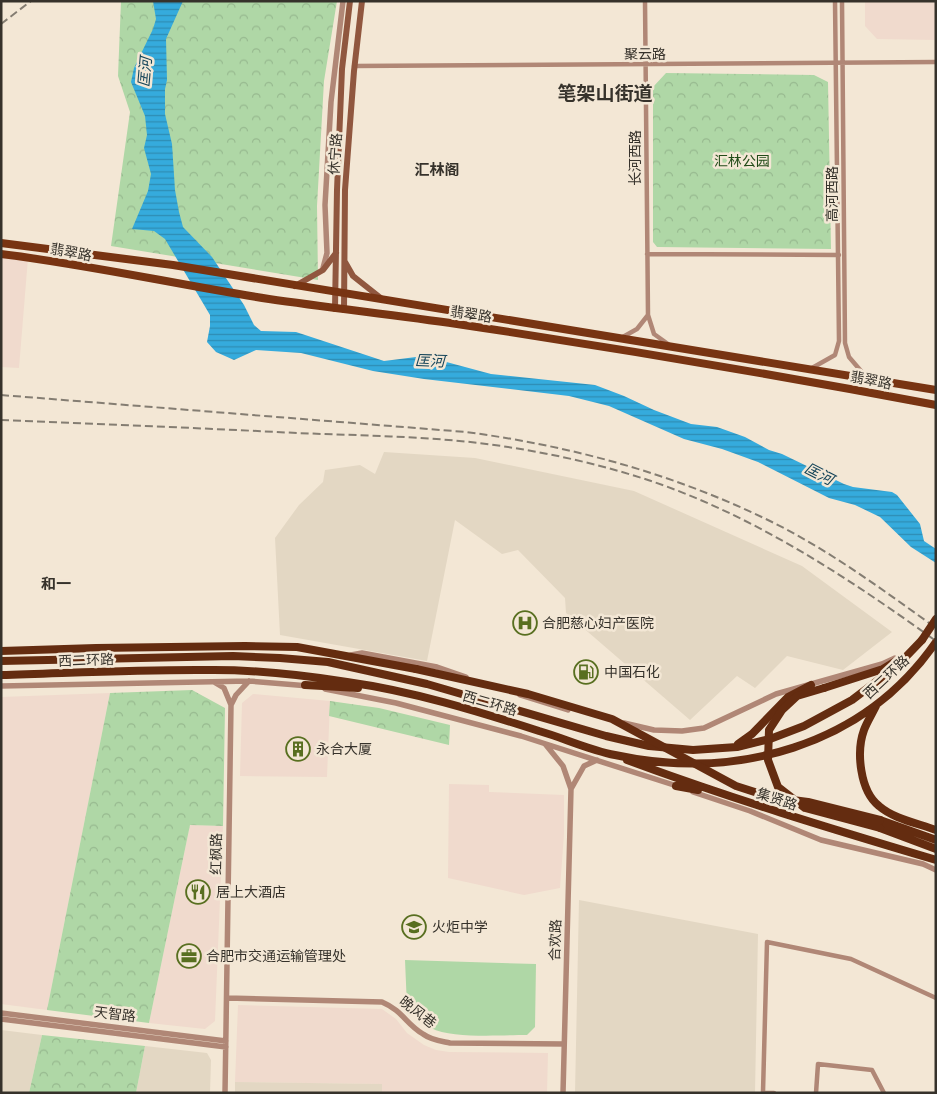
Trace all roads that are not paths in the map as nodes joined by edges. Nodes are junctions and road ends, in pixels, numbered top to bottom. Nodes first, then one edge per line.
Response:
1 (342, 1) edge
2 (350, 1) edge
3 (362, 1) edge
4 (645, 1) edge
5 (835, 1) edge
6 (842, 1) edge
7 (836, 62) junction
8 (843, 62) junction
9 (936, 62) edge
10 (646, 65) junction
11 (354, 66) junction
12 (1, 243) edge
13 (336, 253) junction
14 (1, 254) edge
15 (647, 254) junction
16 (839, 254) junction
17 (345, 261) junction
18 (323, 270) junction
19 (294, 286) junction
20 (340, 293) junction
21 (385, 300) junction
22 (340, 309) junction
23 (648, 314) junction
24 (619, 338) junction
25 (671, 347) junction
26 (811, 369) junction
27 (868, 379) junction
28 (936, 390) edge
29 (936, 405) edge
30 (936, 620) edge
31 (934, 645) edge
32 (913, 650) junction
33 (1, 651) edge
34 (348, 656) junction
35 (1, 661) edge
36 (329, 663) junction
37 (416, 670) junction
38 (1, 675) edge
39 (212, 681) junction
40 (249, 681) junction
41 (305, 685) junction
42 (812, 685) junction
43 (1, 686) edge
44 (390, 689) junction
45 (878, 702) junction
46 (230, 705) junction
47 (545, 744) junction
48 (730, 747) junction
49 (614, 755) junction
50 (597, 760) junction
51 (676, 786) junction
52 (571, 789) junction
53 (734, 798) junction
54 (880, 824) junction
55 (936, 830) edge
56 (936, 840) edge
57 (936, 849) edge
58 (936, 860) edge
59 (936, 870) edge
60 (227, 998) junction
61 (936, 998) edge
62 (1, 1013) edge
63 (1, 1019) edge
64 (226, 1044) junction
65 (564, 1044) junction
66 (225, 1093) edge
67 (563, 1093) edge
68 (763, 1093) edge
69 (774, 1093) edge
70 (816, 1093) edge
71 (884, 1093) edge

1 - 18 street
2 - 13 main road, 休宁路
3 - 11 main road, 休宁路
4 - 10 street, 长河西路
5 - 7 street, 高河西路
6 - 8 street, 高河西路
7 - 8 street, 聚云路
7 - 10 street, 聚云路
7 - 16 street, 高河西路
8 - 9 street, 聚云路
8 - 27 street, 高河西路
10 - 11 street, 聚云路
10 - 15 street, 长河西路
11 - 17 main road, 休宁路
12 - 19 main road, 翡翠路
13 - 18 main road
13 - 20 main road, 休宁路
14 - 22 main road, 翡翠路
15 - 16 street
15 - 23 street, 长河西路
16 - 26 street, 高河西路
17 - 20 main road, 休宁路
17 - 21 main road
18 - 19 main road
19 - 20 main road, 翡翠路
20 - 21 main road, 翡翠路
20 - 22 main road, 休宁路
21 - 24 main road, 翡翠路
22 - 29 main road, 翡翠路
23 - 24 street
23 - 25 street
24 - 25 main road, 翡翠路
25 - 26 main road, 翡翠路
26 - 27 main road, 翡翠路
27 - 28 main road, 翡翠路
30 - 32 highway, 西二环路, bridge
31 - 45 highway, 西二环路
32 - 42 street
32 - 48 highway, 西二环路
32 - 54 highway, bridge
33 - 34 highway, 西二环路
34 - 37 highway, 西二环路
34 - 42 street
35 - 36 highway, 西二环路
36 - 37 highway
36 - 48 highway, 西二环路
37 - 54 highway, bridge
38 - 44 highway, 西二环路
39 - 40 street
39 - 43 street
39 - 46 street
40 - 41 street
40 - 46 street
41 - 44 highway
41 - 47 street
42 - 48 highway
44 - 49 highway, 西二环路
45 - 49 highway, 西二环路
45 - 55 highway
46 - 60 street, 红枫路
47 - 50 street
47 - 52 street
49 - 53 highway, 集贤路
50 - 51 street
50 - 52 street
51 - 53 highway
51 - 59 street
52 - 65 street, 合欢路
53 - 58 highway, 集贤路
54 - 56 highway
54 - 57 highway
60 - 64 street, 红枫路
60 - 65 street, 晚风巷
61 - 68 street
62 - 64 street, 天智路
63 - 64 street, 天智路
64 - 66 street, 红枫路
65 - 67 street, 合欢路
68 - 69 street
70 - 71 street

